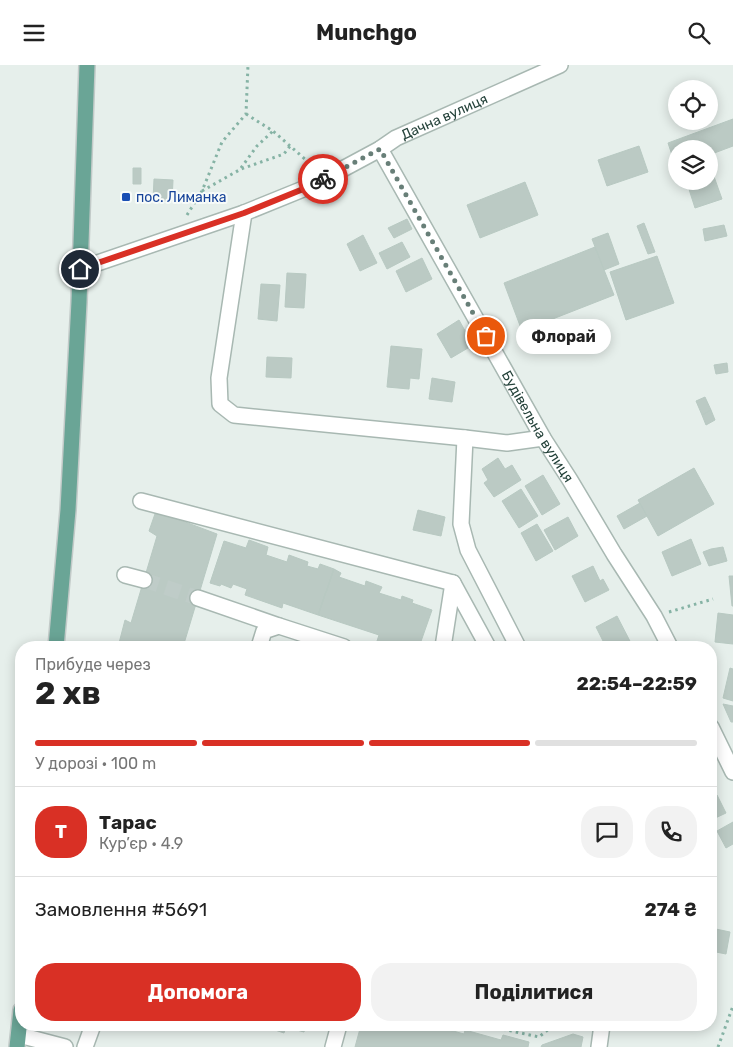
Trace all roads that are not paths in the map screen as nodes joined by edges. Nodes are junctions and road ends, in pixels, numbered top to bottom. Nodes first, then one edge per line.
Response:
1 (87, 65) edge
2 (560, 65) edge
3 (380, 149) junction
4 (244, 213) junction
5 (80, 269) junction
6 (465, 438) junction
7 (543, 438) junction
8 (141, 501) dead end
9 (125, 575) dead end
10 (144, 580) tunnel mouth
11 (453, 583) junction
12 (198, 598) tunnel mouth
13 (280, 626) junction
14 (57, 641) edge
15 (261, 641) edge
16 (326, 641) edge
17 (444, 641) edge
18 (485, 641) edge
19 (515, 641) edge
20 (667, 641) edge
21 (717, 739) edge
22 (733, 772) edge
23 (91, 1031) edge
24 (337, 1031) edge
25 (601, 1031) edge
26 (18, 1041) edge
27 (66, 1047) edge
28 (85, 1047) edge
29 (333, 1047) edge
30 (599, 1047) edge

1 - 5 main road
2 - 3 street, Дачна вулиця
3 - 4 street, Дачна вулиця
3 - 7 street, Будівельна вулиця
4 - 5 street, Дачна вулиця
4 - 6 street
5 - 14 main road
6 - 7 street
6 - 19 street
7 - 20 street, Будівельна вулиця
8 - 11 street
9 - 10 street
11 - 17 street
11 - 18 street
12 - 13 street
13 - 15 street
13 - 16 street
21 - 22 street
23 - 28 street
24 - 29 street
25 - 30 street
26 - 27 street

